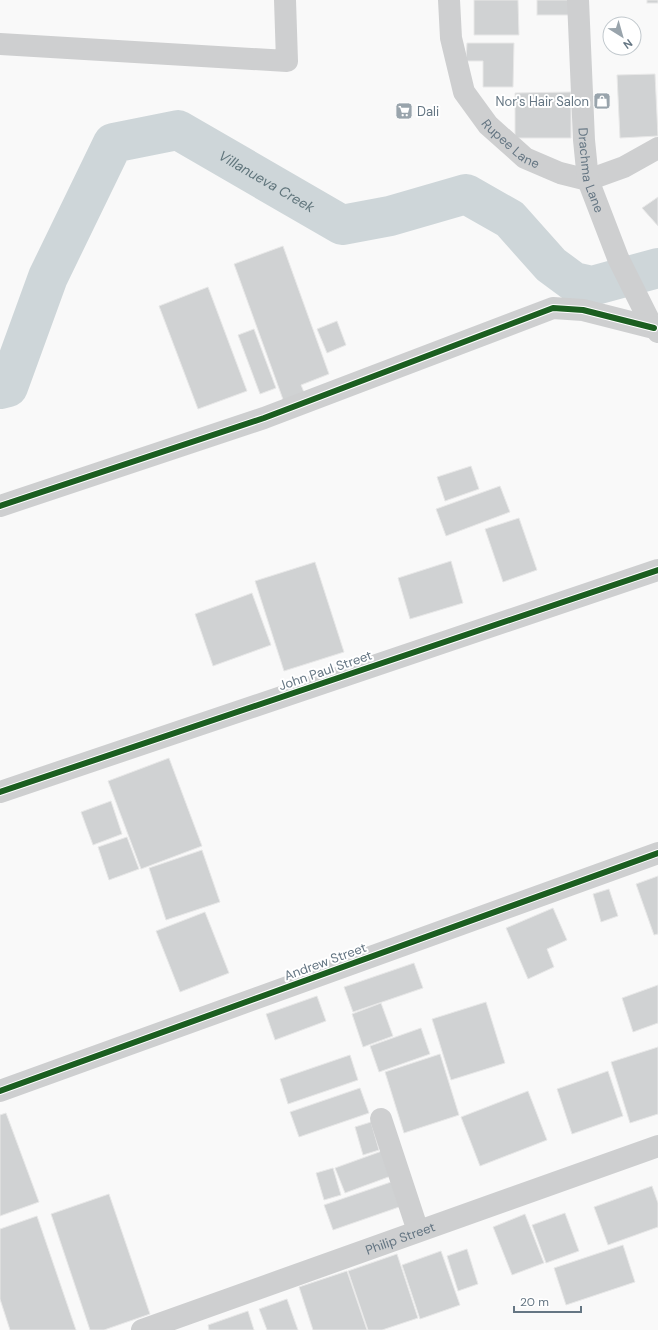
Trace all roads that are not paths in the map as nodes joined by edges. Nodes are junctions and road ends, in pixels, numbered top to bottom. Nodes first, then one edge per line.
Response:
1 (285, 0) edge
2 (450, 0) edge
3 (578, 0) edge
4 (0, 44) edge
5 (658, 148) edge
6 (588, 180) junction
7 (656, 330) edge
8 (0, 506) edge
9 (658, 570) edge
10 (0, 792) edge
11 (658, 853) edge
12 (0, 1091) edge
13 (380, 1119) dead end
14 (658, 1146) edge
15 (418, 1232) junction
16 (142, 1330) edge

1 - 4 street
2 - 6 street, Rupee Lane
3 - 6 street, Drachma Lane
5 - 6 street
6 - 7 street, Drachma Lane
7 - 8 street
9 - 10 street, John Paul Street
11 - 12 street, Andrew Street
13 - 15 street
14 - 15 street, Philip Street
15 - 16 street, Philip Street

